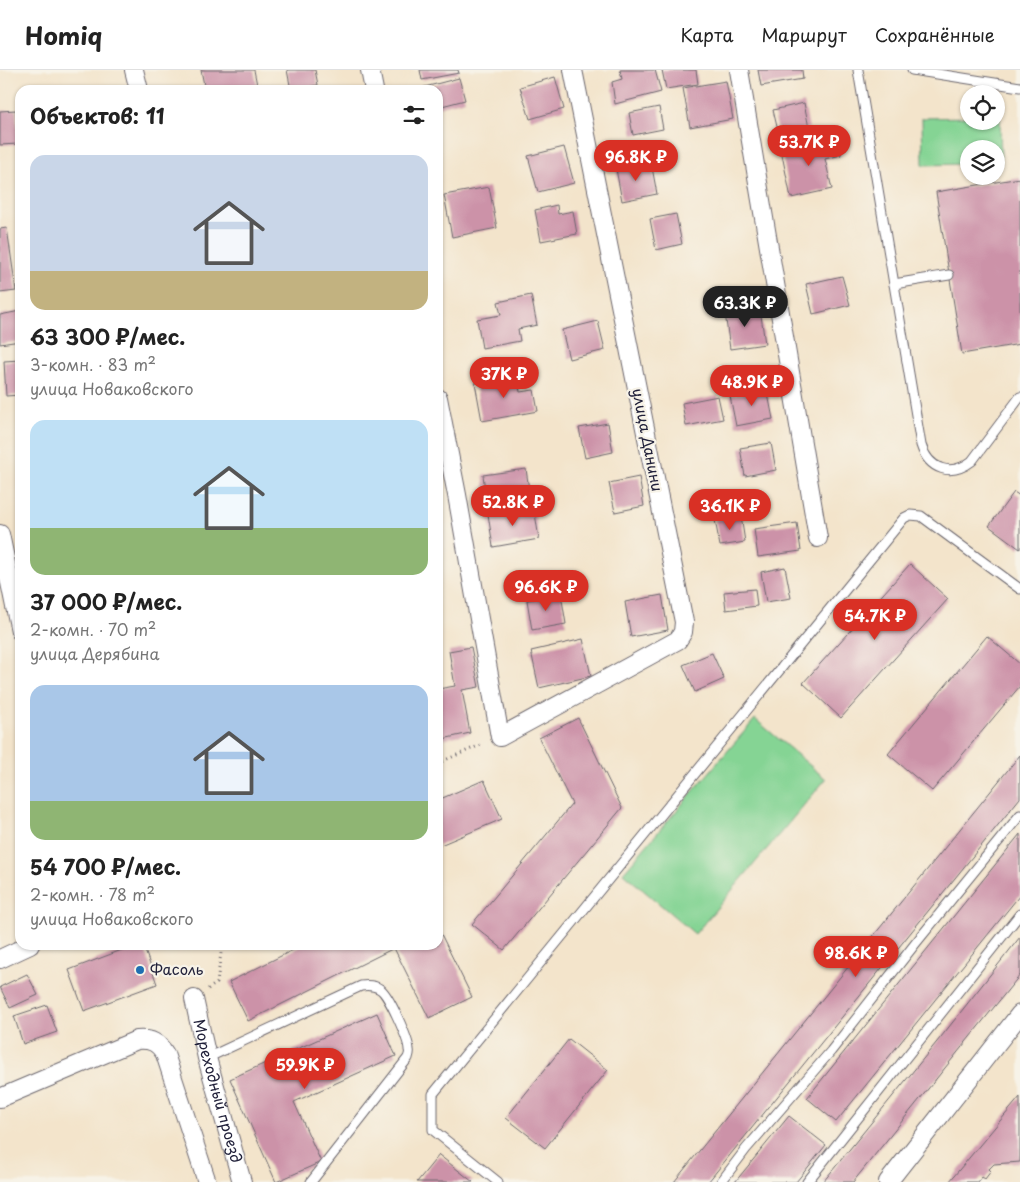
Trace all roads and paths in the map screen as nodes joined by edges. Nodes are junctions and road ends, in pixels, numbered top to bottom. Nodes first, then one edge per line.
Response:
1 (134, 70) edge
2 (370, 70) edge
3 (573, 70) edge
4 (739, 70) edge
5 (858, 70) edge
6 (912, 70) edge
7 (138, 85) edge
8 (373, 85) edge
9 (1020, 87) edge
10 (949, 275) dead end
11 (894, 284) junction
12 (1020, 397) edge
13 (443, 424) edge
14 (0, 534) edge
15 (818, 538) dead end
16 (1020, 589) edge
17 (15, 607) edge
18 (500, 736) junction
19 (443, 761) edge
20 (1020, 815) edge
21 (1020, 914) edge
22 (18, 950) edge
23 (221, 950) edge
24 (0, 958) edge
25 (194, 999) joint
26 (1020, 1014) edge
27 (207, 1058) junction
28 (0, 1098) edge
29 (207, 1182) edge
30 (242, 1182) edge
31 (311, 1182) edge
32 (498, 1182) edge
33 (722, 1182) edge
34 (807, 1182) edge
35 (888, 1182) edge

1 - 7 street
2 - 8 street
3 - 18 street, улица Данини
4 - 15 street
5 - 11 lane
6 - 9 lane
10 - 11 lane
11 - 12 lane
13 - 18 street
14 - 17 street
16 - 32 lane
18 - 19 path
20 - 33 lane
21 - 34 lane
22 - 24 street
23 - 25 path
25 - 27 street, Мореходный проезд
26 - 35 street
27 - 30 street, Мореходный проезд
27 - 31 lane
28 - 29 street

